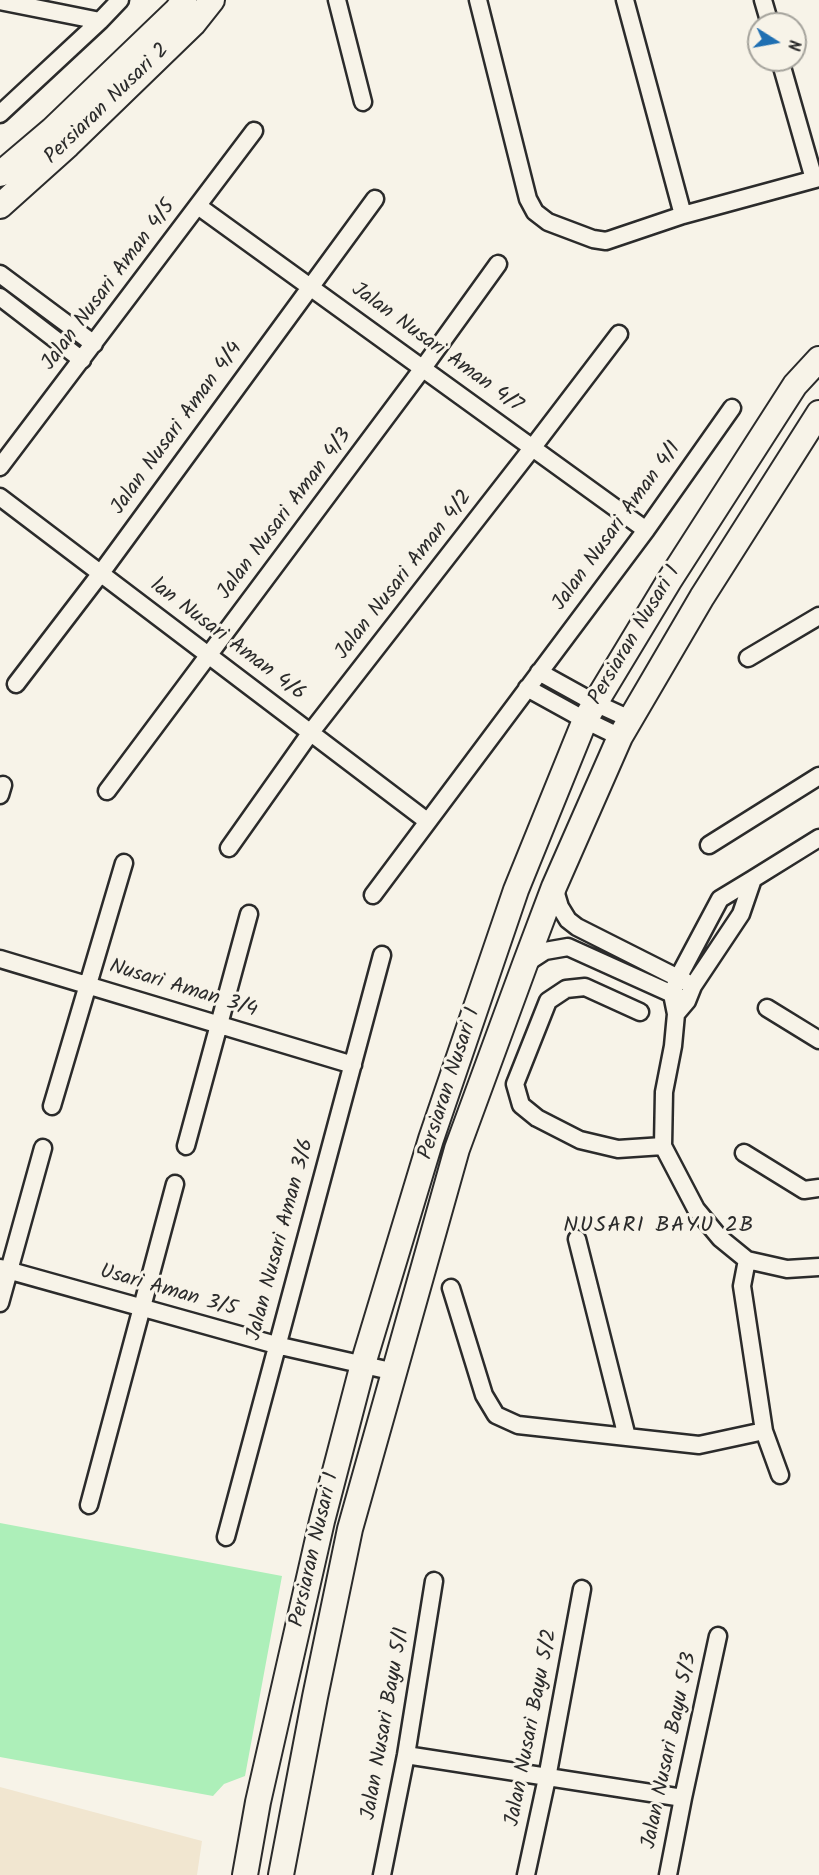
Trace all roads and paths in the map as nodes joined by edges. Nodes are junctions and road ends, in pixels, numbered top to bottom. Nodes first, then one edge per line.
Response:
1 (120, 0) edge
2 (184, 0) edge
3 (212, 0) edge
4 (337, 0) edge
5 (478, 0) edge
6 (625, 0) edge
7 (0, 2) edge
8 (100, 21) junction
9 (784, 72) edge
10 (363, 102) dead end
11 (0, 114) edge
12 (254, 131) dead end
13 (0, 174) edge
14 (816, 178) edge
15 (375, 200) dead end
16 (0, 206) edge
17 (198, 206) junction
18 (683, 215) junction
19 (498, 264) dead end
20 (0, 274) edge
21 (311, 287) junction
22 (0, 297) edge
23 (619, 334) dead end
24 (94, 344) junction
25 (819, 359) edge
26 (82, 360) junction
27 (423, 368) junction
28 (732, 408) dead end
29 (819, 413) edge
30 (533, 447) junction
31 (0, 467) edge
32 (0, 497) edge
33 (646, 530) junction
34 (100, 573) junction
35 (819, 616) edge
36 (209, 655) junction
37 (748, 658) dead end
38 (539, 672) junction
39 (16, 684) dead end
40 (527, 688) junction
41 (590, 711) junction
42 (625, 728) junction
43 (311, 732) junction
44 (819, 776) edge
45 (107, 791) dead end
46 (427, 821) junction
47 (819, 838) edge
48 (709, 846) dead end
49 (230, 848) dead end
50 (124, 863) dead end
51 (753, 879) junction
52 (554, 887) junction
53 (373, 895) dead end
54 (249, 914) dead end
55 (382, 955) dead end
56 (0, 959) edge
57 (525, 964) junction
58 (88, 986) junction
59 (681, 994) junction
60 (767, 1008) dead end
61 (640, 1012) dead end
62 (218, 1024) junction
63 (819, 1040) edge
64 (352, 1065) junction
65 (52, 1106) dead end
66 (186, 1146) dead end
67 (663, 1146) junction
68 (43, 1148) dead end
69 (744, 1153) dead end
70 (175, 1184) dead end
71 (819, 1188) edge
72 (577, 1239) dead end
73 (747, 1260) junction
74 (819, 1266) edge
75 (4, 1269) edge
76 (451, 1288) dead end
77 (0, 1303) edge
78 (141, 1308) junction
79 (276, 1346) junction
80 (363, 1364) junction
81 (394, 1371) junction
82 (764, 1431) junction
83 (627, 1437) junction
84 (780, 1475) dead end
85 (89, 1505) dead end
86 (226, 1537) dead end
87 (434, 1581) dead end
88 (582, 1589) dead end
89 (718, 1636) dead end
90 (406, 1755) junction
91 (547, 1778) junction
92 (683, 1798) junction
93 (245, 1875) edge
94 (281, 1875) edge
95 (382, 1875) edge
96 (526, 1875) edge
97 (668, 1875) edge

1 - 8 street
2 - 13 main road, Persiaran Nusari 2
3 - 16 main road, Persiaran Nusari 2
4 - 10 street
5 - 18 street
6 - 18 street
7 - 8 street
8 - 11 street
9 - 14 street
12 - 17 street, Jalan Nusari Aman 4/5
14 - 18 street
15 - 21 street, Jalan Nusari Aman 4/4
17 - 21 street, Jalan Nusari Aman 4/7
17 - 24 street, Jalan Nusari Aman 4/5
19 - 27 street, Jalan Nusari Aman 4/3
20 - 24 street
21 - 27 street, Jalan Nusari Aman 4/7
21 - 34 street, Jalan Nusari Aman 4/4
22 - 26 street
23 - 30 street, Jalan Nusari Aman 4/2
24 - 26 street, Jalan Nusari Aman 4/5
25 - 41 main road, Persiaran Nusari 1
26 - 31 street, Jalan Nusari Aman 4/5
27 - 30 street, Jalan Nusari Aman 4/7
27 - 36 street, Jalan Nusari Aman 4/3
28 - 33 street, Jalan Nusari Aman 4/1
29 - 42 main road, Persiaran Nusari 1
30 - 33 street, Jalan Nusari Aman 4/7
30 - 43 street, Jalan Nusari Aman 4/2
32 - 34 street, lan Nusari Aman 4/6
33 - 38 street, Jalan Nusari Aman 4/1
34 - 36 street, lan Nusari Aman 4/6
34 - 39 street, Jalan Nusari Aman 4/4
35 - 37 street
36 - 43 street, lan Nusari Aman 4/6
36 - 45 street, Jalan Nusari Aman 4/3
38 - 40 street, Jalan Nusari Aman 4/1
38 - 41 street
40 - 41 street
40 - 46 street
41 - 42 street
41 - 80 main road, Persiaran Nusari 1
42 - 52 main road, Persiaran Nusari 1
43 - 46 street, lan Nusari Aman 4/6
43 - 49 street, Jalan Nusari Aman 4/2
44 - 48 street
46 - 53 street
47 - 51 street
50 - 58 street
51 - 59 street
51 - 59 street
52 - 57 main road, Persiaran Nusari 1
52 - 59 street
54 - 62 street
55 - 64 street, Jalan Nusari Aman 3/6
56 - 58 street, Nusari Aman 3/4
57 - 59 street
57 - 81 main road, Persiaran Nusari 1
58 - 62 street, Nusari Aman 3/4
58 - 65 street
59 - 67 street
60 - 63 street
61 - 67 street
62 - 64 street, Nusari Aman 3/4
62 - 66 street
64 - 79 street, Jalan Nusari Aman 3/6
67 - 73 street
68 - 75 street
69 - 71 street
70 - 78 street
72 - 83 street
73 - 74 street
73 - 82 street
75 - 77 street
75 - 78 street, Usari Aman 3/5
76 - 83 street
78 - 79 street, Usari Aman 3/5
78 - 85 street
79 - 80 street, Usari Aman 3/5
79 - 86 street, Jalan Nusari Aman 3/6
80 - 81 street, Usari Aman 3/5
80 - 93 main road, Persiaran Nusari 1
81 - 94 main road, Persiaran Nusari 1
82 - 83 street
82 - 84 street
87 - 90 street, Jalan Nusari Bayu 5/1
88 - 91 street, Jalan Nusari Bayu 5/2
89 - 92 street, Jalan Nusari Bayu 5/3
90 - 91 street
90 - 95 street, Jalan Nusari Bayu 5/1
91 - 92 street
91 - 96 street, Jalan Nusari Bayu 5/2
92 - 97 street, Jalan Nusari Bayu 5/3

